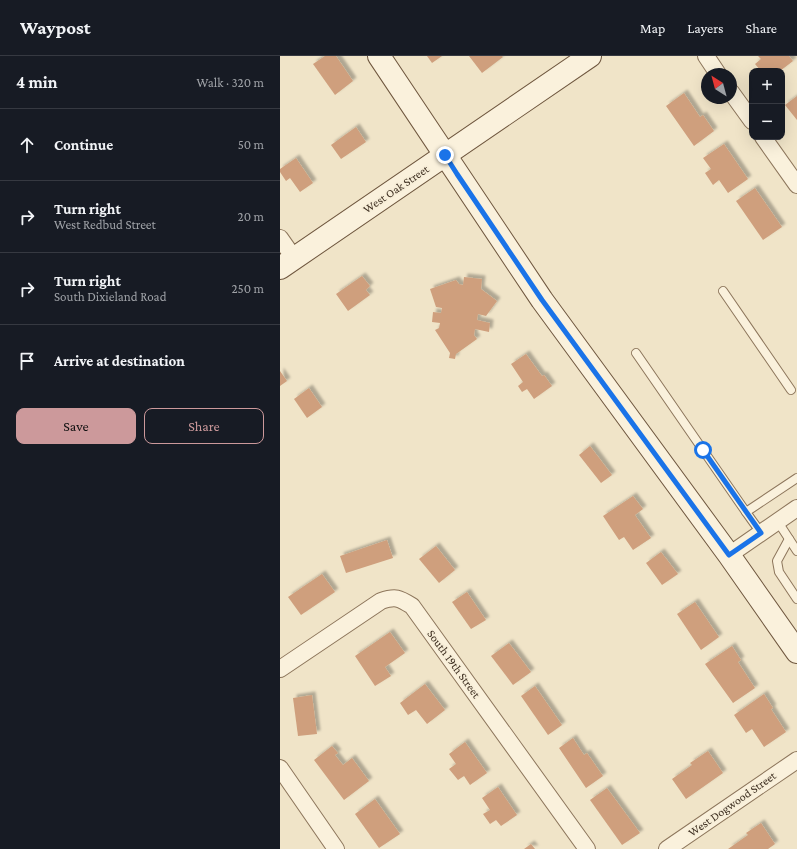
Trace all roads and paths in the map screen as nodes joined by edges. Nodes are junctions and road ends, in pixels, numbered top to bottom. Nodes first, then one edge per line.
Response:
1 (379, 56) edge
2 (590, 56) edge
3 (706, 56) edge
4 (714, 68) edge
5 (737, 100) edge
6 (749, 117) edge
7 (765, 140) edge
8 (445, 155) junction
9 (797, 185) edge
10 (280, 238) edge
11 (287, 263) edge
12 (723, 291) dead end
13 (636, 353) dead end
14 (791, 390) dead end
15 (797, 478) edge
16 (797, 508) edge
17 (746, 512) junction
18 (778, 522) junction
19 (761, 533) junction
20 (789, 539) junction
21 (797, 551) edge
22 (729, 555) junction
23 (797, 598) edge
24 (797, 652) edge
25 (280, 669) edge
26 (797, 760) edge
27 (280, 768) edge
28 (336, 849) edge
29 (588, 849) edge
30 (667, 849) edge

1 - 8 main road
2 - 8 main road, West Oak Street
3 - 4 street
5 - 6 street
7 - 9 street
8 - 11 main road, West Oak Street
8 - 22 main road
10 - 11 street
12 - 14 lane
13 - 17 lane
15 - 17 lane
16 - 18 street
17 - 19 lane
18 - 19 street
18 - 20 lane
19 - 22 street
20 - 21 lane
20 - 23 lane
22 - 24 main road
25 - 29 street, South 19th Street
26 - 30 street, West Dogwood Street
27 - 28 street

